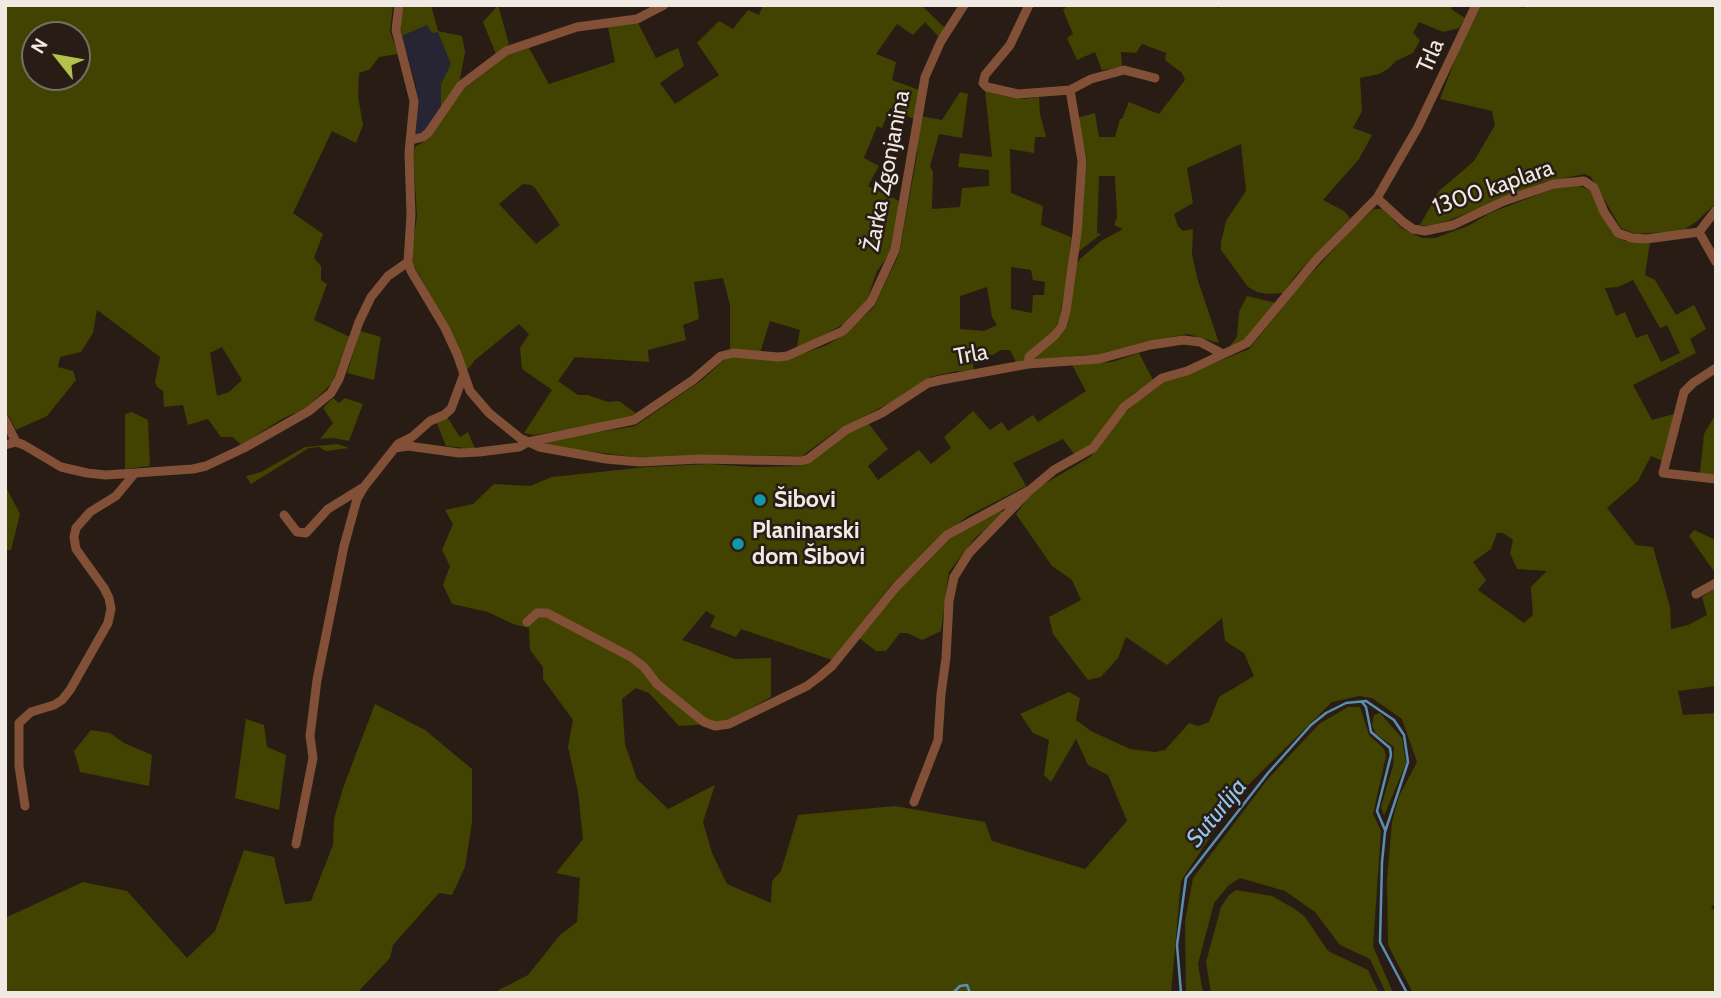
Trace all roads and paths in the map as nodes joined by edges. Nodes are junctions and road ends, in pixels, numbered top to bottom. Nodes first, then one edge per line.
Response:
1 (399, 5) edge
2 (664, 5) edge
3 (964, 5) edge
4 (1028, 5) edge
5 (1476, 5) edge
6 (1155, 78) dead end
7 (1070, 90) junction
8 (411, 140) junction
9 (1377, 198) junction
10 (1716, 210) edge
11 (1699, 232) junction
12 (408, 262) junction
13 (1716, 262) edge
14 (1223, 354) junction
15 (1028, 364) junction
16 (1716, 368) edge
17 (464, 374) junction
18 (5, 420) edge
19 (16, 442) junction
20 (528, 442) junction
21 (5, 445) edge
22 (395, 448) junction
23 (135, 473) junction
24 (1716, 479) edge
25 (364, 487) junction
26 (1030, 491) junction
27 (284, 515) dead end
28 (1716, 583) edge
29 (1696, 594) dead end
30 (527, 622) dead end
31 (914, 802) dead end
32 (25, 806) dead end
33 (296, 844) dead end

1 - 8 street
2 - 8 street
3 - 20 street, Žarka Zgonjanina
4 - 7 street
5 - 9 street, Trla
6 - 7 street
7 - 15 street
8 - 12 street
9 - 11 street, 1300 kaplara
9 - 14 street, Trla
10 - 11 street
11 - 13 street
12 - 17 street, Trla
12 - 23 street
14 - 15 street, Trla
14 - 26 street
15 - 20 street, Trla
16 - 24 street
17 - 20 street, Trla
17 - 22 street
18 - 19 street
19 - 21 street
19 - 23 street
20 - 22 street, Žarka Zgonjanina
22 - 25 street
23 - 32 street
25 - 27 street
25 - 33 street
26 - 30 street
26 - 31 street
28 - 29 street

